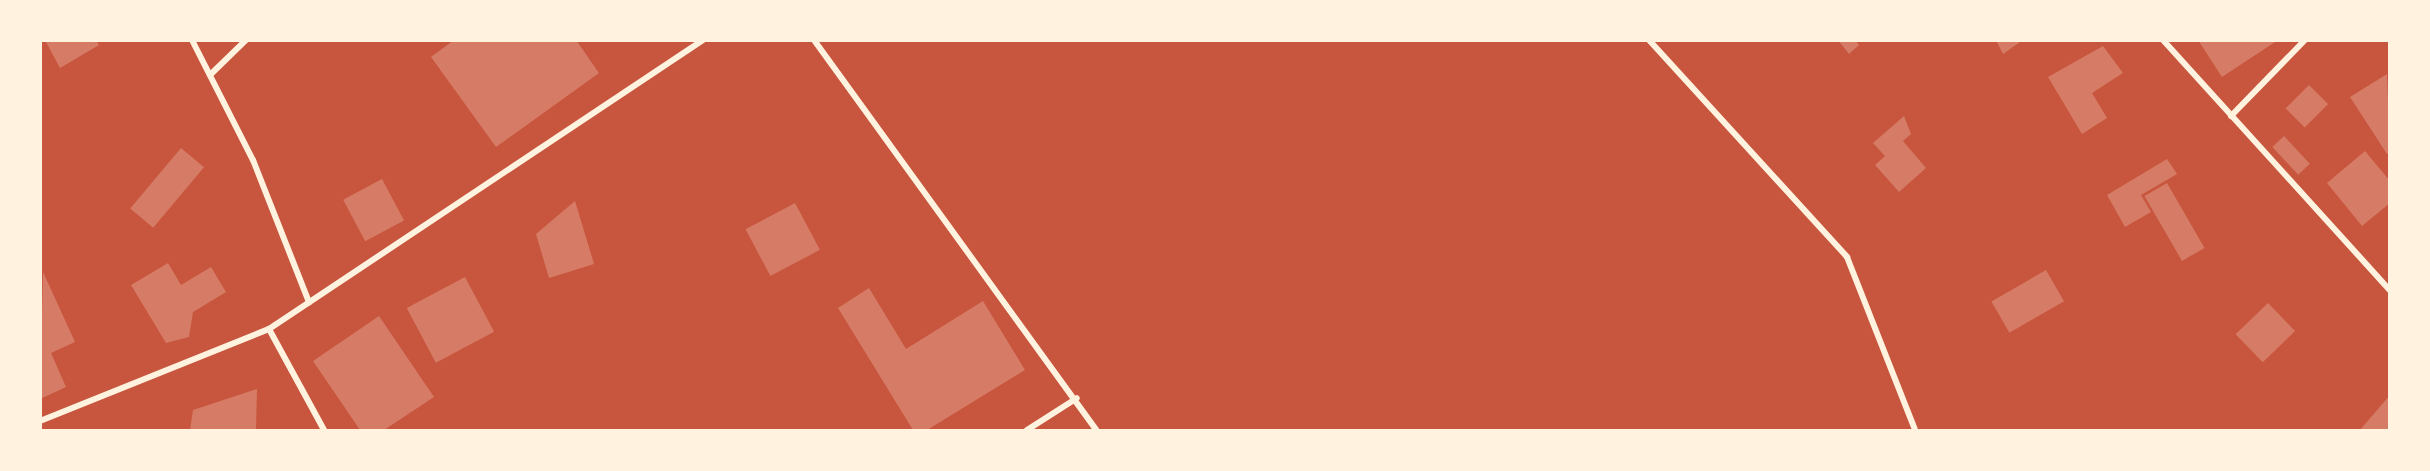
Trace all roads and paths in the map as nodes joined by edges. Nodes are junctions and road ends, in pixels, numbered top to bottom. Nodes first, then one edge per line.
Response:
1 (192, 40) edge
2 (246, 40) edge
3 (703, 40) edge
4 (814, 40) edge
5 (1649, 40) edge
6 (2163, 40) edge
7 (2305, 40) edge
8 (210, 75) junction
9 (2231, 116) junction
10 (2390, 290) edge
11 (309, 302) junction
12 (269, 329) junction
13 (1077, 398) junction
14 (40, 421) edge
15 (324, 430) edge
16 (1027, 430) edge
17 (1096, 430) edge
18 (1915, 430) edge

1 - 8 street
2 - 8 street
3 - 11 street
4 - 13 street
5 - 18 street
6 - 9 street
7 - 9 street
8 - 11 street
9 - 10 street
11 - 12 street
12 - 14 street
12 - 15 street
13 - 16 street
13 - 17 street

